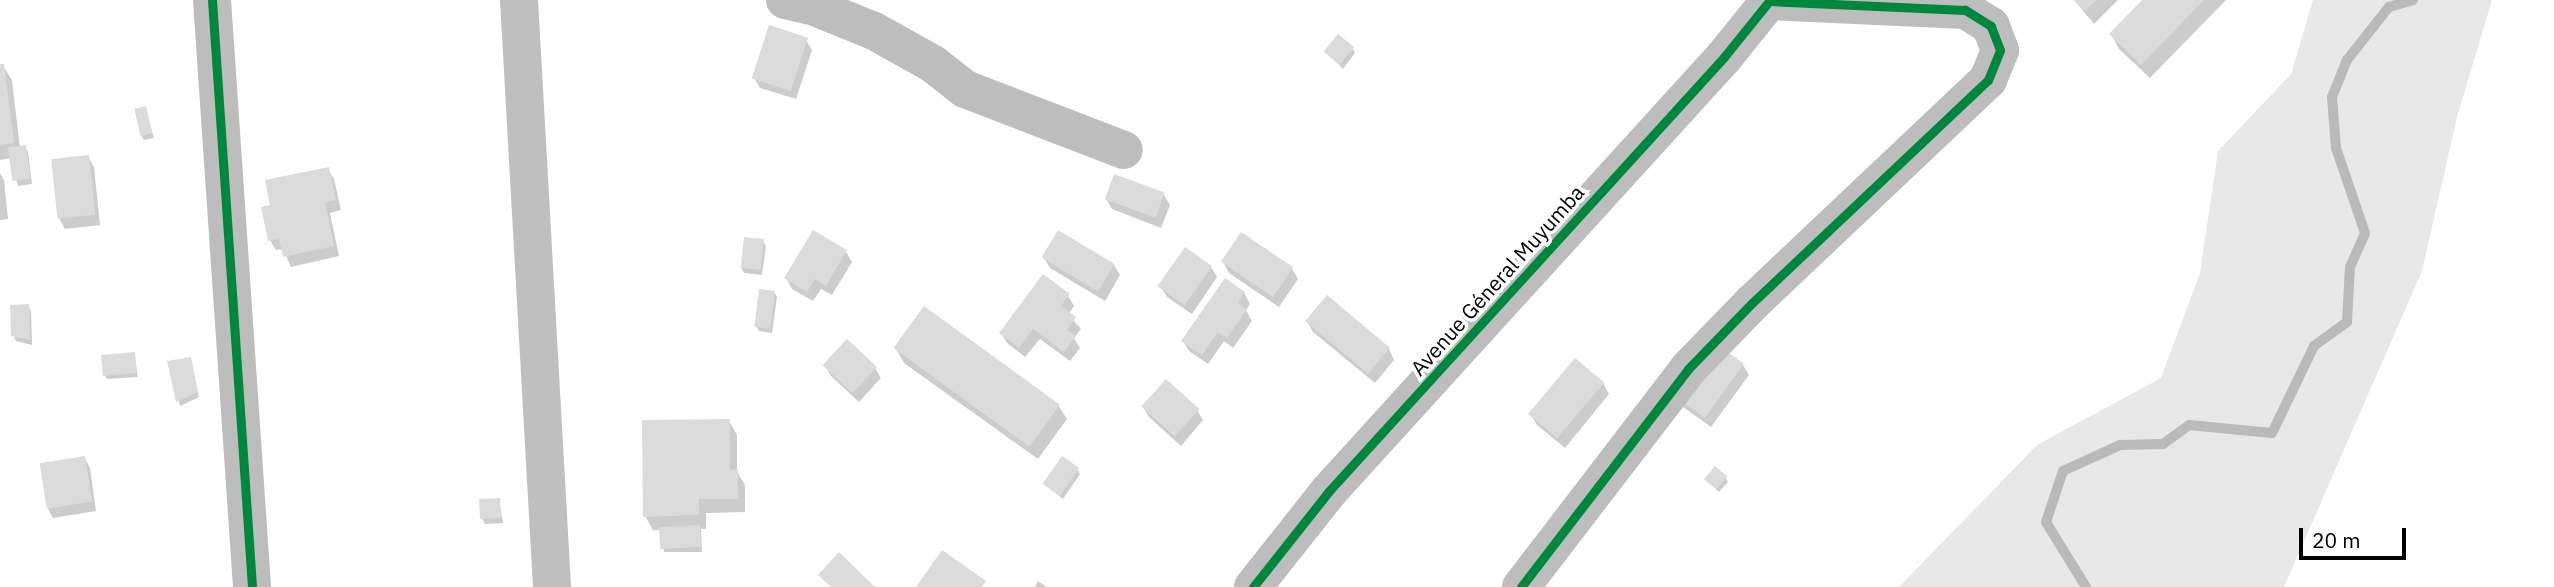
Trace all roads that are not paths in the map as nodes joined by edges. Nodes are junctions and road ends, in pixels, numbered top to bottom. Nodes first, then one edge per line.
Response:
1 (212, 0) edge
2 (519, 0) edge
3 (785, 0) edge
4 (1769, 0) edge
5 (1124, 150) dead end
6 (252, 587) edge
7 (552, 587) edge
8 (1253, 587) edge
9 (1521, 587) edge

1 - 6 street
2 - 7 street
3 - 5 street
4 - 8 street, Avenue Géneral Muyumba
4 - 9 street

